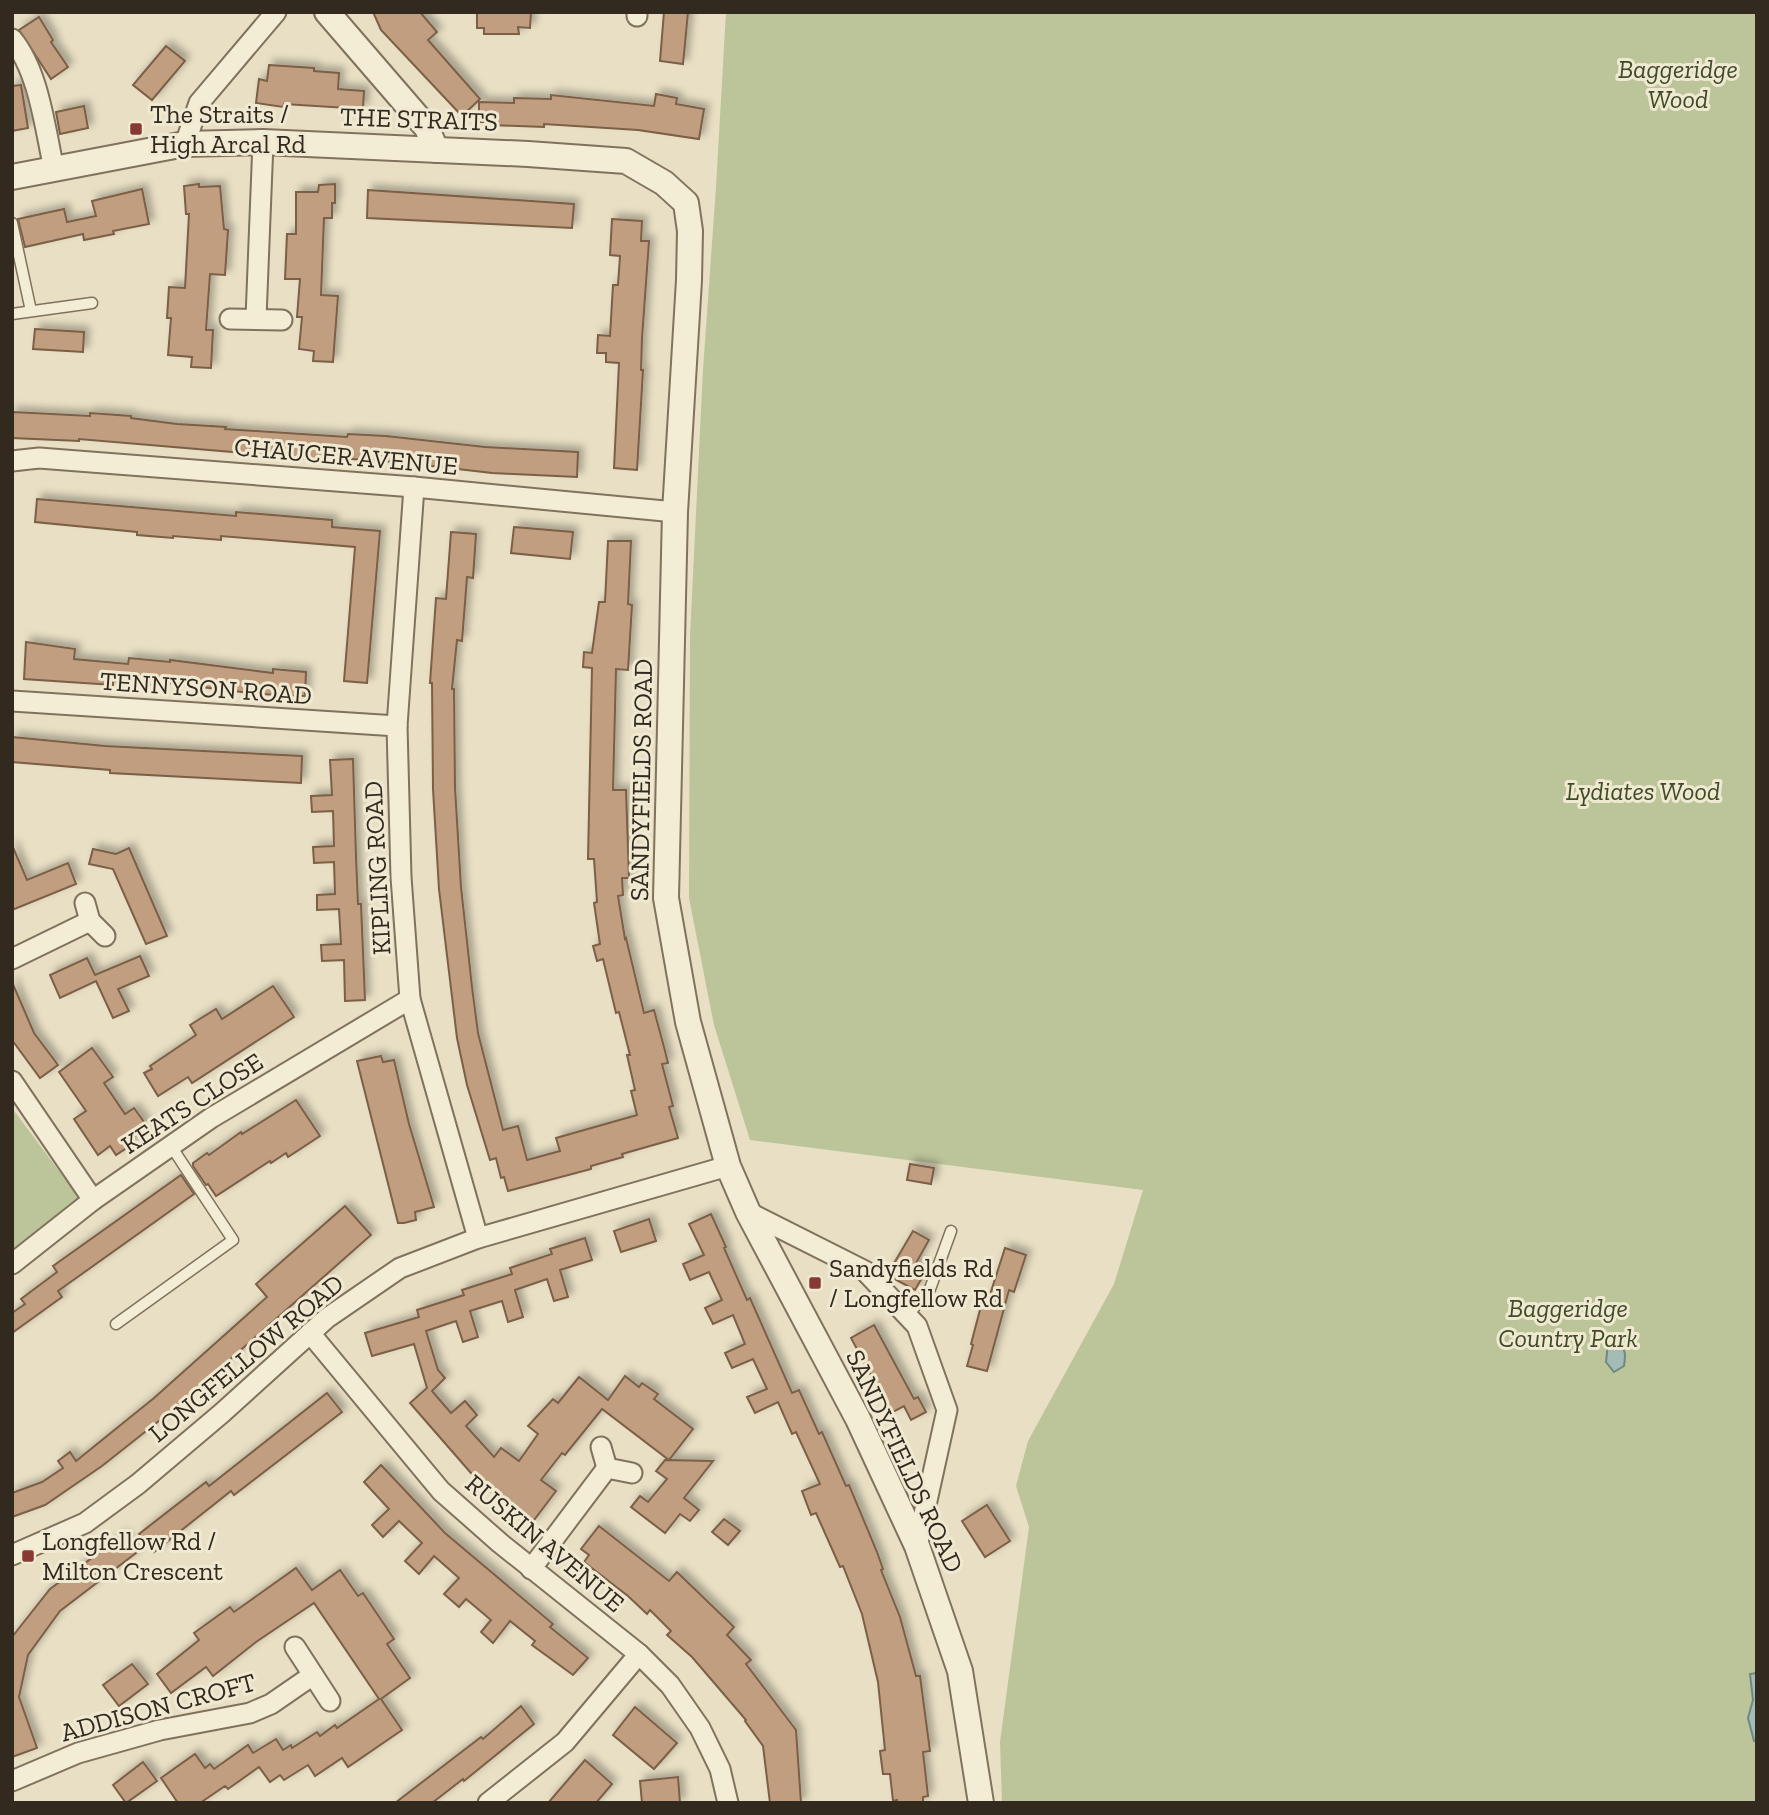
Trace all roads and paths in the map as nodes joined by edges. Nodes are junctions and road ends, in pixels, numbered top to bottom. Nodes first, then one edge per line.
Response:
1 (275, 12) edge
2 (327, 12) edge
3 (12, 39) edge
4 (263, 142) junction
5 (185, 144) junction
6 (436, 150) junction
7 (54, 169) junction
8 (12, 177) edge
9 (686, 202) joint
10 (12, 223) edge
11 (92, 303) dead end
12 (31, 311) junction
13 (12, 314) edge
14 (256, 318) junction
15 (230, 319) dead end
16 (282, 320) dead end
17 (12, 461) edge
18 (414, 487) junction
19 (675, 512) junction
20 (12, 701) edge
21 (397, 726) junction
22 (105, 936) dead end
23 (12, 959) edge
24 (410, 999) junction
25 (12, 1081) edge
26 (171, 1146) junction
27 (728, 1166) junction
28 (93, 1200) junction
29 (748, 1212) junction
30 (951, 1231) dead end
31 (478, 1238) junction
32 (12, 1264) edge
33 (907, 1316) junction
34 (116, 1324) dead end
35 (310, 1333) junction
36 (601, 1447) dead end
37 (607, 1468) junction
38 (632, 1473) dead end
39 (917, 1546) junction
40 (12, 1555) edge
41 (531, 1569) junction
42 (295, 1647) dead end
43 (639, 1654) junction
44 (313, 1675) junction
45 (330, 1701) dead end
46 (12, 1781) edge
47 (488, 1803) edge
48 (728, 1803) edge
49 (981, 1803) edge

1 - 5 street
2 - 6 street
3 - 7 street
4 - 5 street, THE STRAITS
4 - 6 street, THE STRAITS
4 - 14 street
5 - 7 street, THE STRAITS
6 - 9 street, THE STRAITS
7 - 8 street, THE STRAITS
9 - 19 street, SANDYFIELDS ROAD
10 - 12 lane
11 - 12 lane
12 - 13 lane
14 - 15 street
14 - 16 street
17 - 18 street, CHAUCER AVENUE
18 - 19 street, CHAUCER AVENUE
18 - 21 street, KIPLING ROAD
19 - 27 street, SANDYFIELDS ROAD
20 - 21 street, TENNYSON ROAD
21 - 24 street, KIPLING ROAD
22 - 23 street
24 - 26 street, KEATS CLOSE
24 - 31 street, KIPLING ROAD
25 - 28 street
26 - 28 street, KEATS CLOSE
26 - 34 lane
27 - 29 street, SANDYFIELDS ROAD
27 - 31 street, LONGFELLOW ROAD
28 - 32 street, KEATS CLOSE
29 - 33 street
29 - 39 street, SANDYFIELDS ROAD
30 - 33 lane
31 - 35 street, LONGFELLOW ROAD
33 - 39 street
35 - 40 street, LONGFELLOW ROAD
35 - 41 street, RUSKIN AVENUE
36 - 37 street
37 - 38 street
37 - 41 street
39 - 49 street, SANDYFIELDS ROAD
41 - 43 street, RUSKIN AVENUE
42 - 44 street
43 - 47 street
43 - 48 street, RUSKIN AVENUE
44 - 45 street
44 - 46 street, ADDISON CROFT

